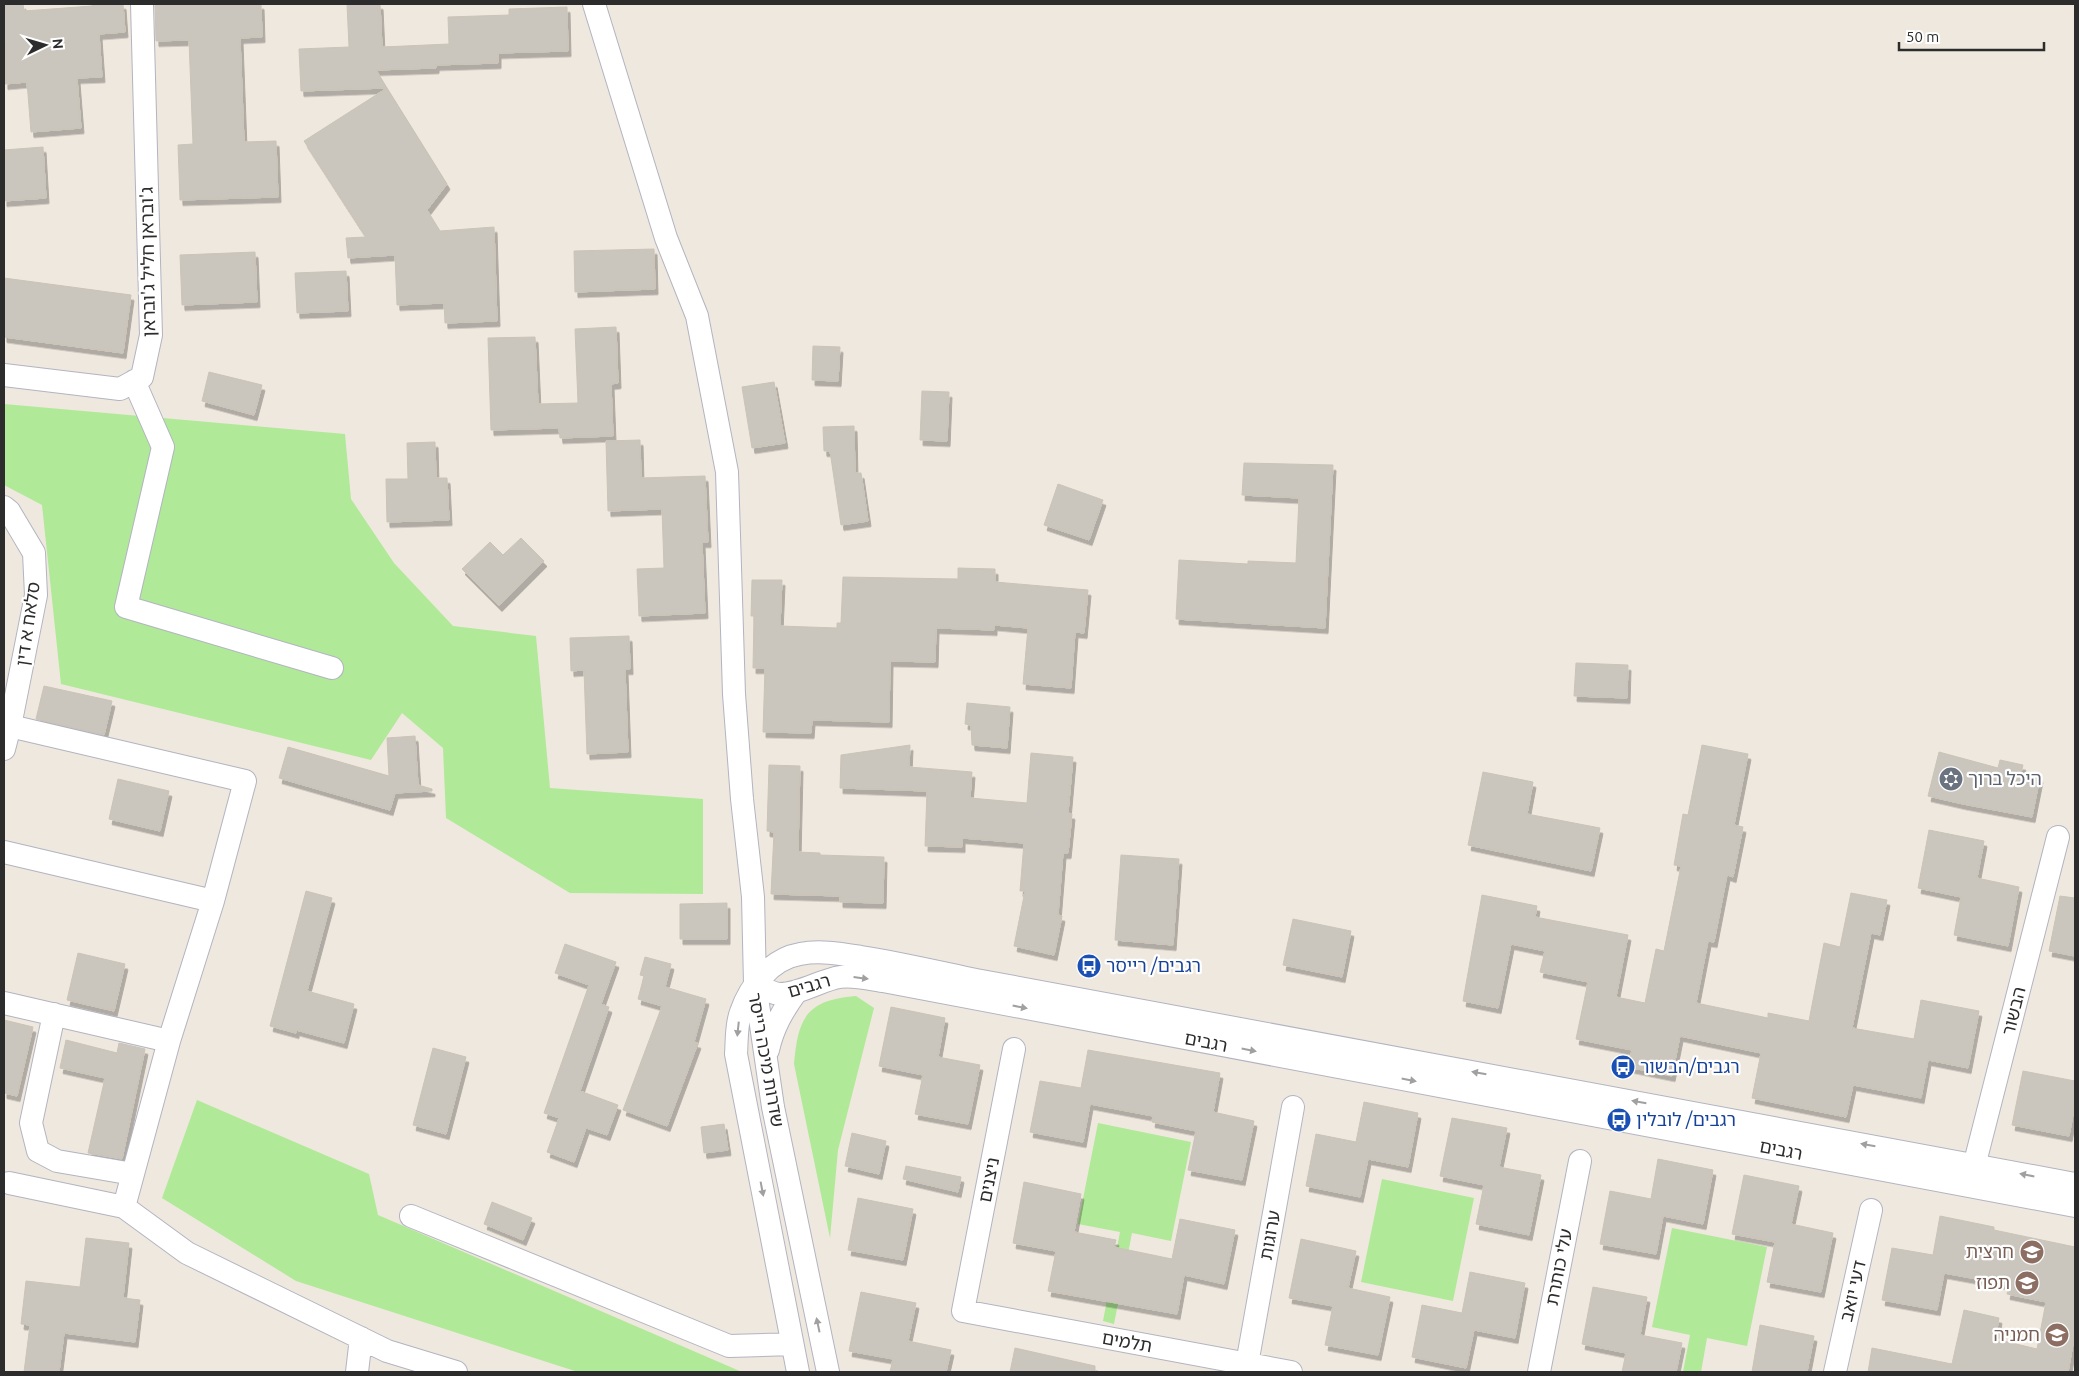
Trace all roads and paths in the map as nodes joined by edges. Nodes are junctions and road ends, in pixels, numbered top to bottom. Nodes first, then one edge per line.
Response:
1 (142, 4) edge
2 (594, 4) edge
3 (4, 375) edge
4 (134, 381) junction
5 (4, 507) edge
6 (332, 668) dead end
7 (10, 726) junction
8 (4, 749) edge
9 (2058, 837) dead end
10 (4, 852) edge
11 (213, 901) junction
12 (755, 984) junction
13 (797, 991) junction
14 (4, 1002) edge
15 (54, 1014) junction
16 (169, 1041) junction
17 (1014, 1049) dead end
18 (766, 1057) junction
19 (1293, 1107) dead end
20 (1580, 1161) dead end
21 (1975, 1164) junction
22 (133, 1174) junction
23 (9, 1183) dead end
24 (2075, 1184) edge
25 (1969, 1186) junction
26 (2075, 1206) edge
27 (124, 1207) junction
28 (1871, 1210) dead end
29 (410, 1216) dead end
30 (963, 1311) joint
31 (361, 1338) junction
32 (792, 1344) junction
33 (1247, 1364) junction
34 (357, 1372) edge
35 (456, 1372) edge
36 (798, 1372) edge
37 (828, 1372) edge
38 (1290, 1372) edge
39 (1539, 1372) edge
40 (1835, 1372) edge

1 - 4 street, ג'ובראן חליל ג'ובראן
2 - 12 street
3 - 4 street
4 - 6 street
5 - 7 street, סלאח א דין
7 - 8 street, סלאח א דין
7 - 11 street
9 - 21 street, הבשור
10 - 11 street
11 - 16 street
12 - 13 street, רגבים
12 - 18 street, שדרות מיכה רייסר
21 -> 12 street, רגבים
12 -> 32 street, שדרות מיכה רייסר
13 - 18 street
13 -> 25 street, רגבים
14 - 15 street
15 - 16 street
15 - 22 street
16 - 22 street
17 - 30 street, ניצנים
37 -> 18 street, שדרות מיכה רייסר
19 - 33 street, ערוגות
20 - 39 street, עלי כותרת
24 -> 21 street, רגבים
21 - 25 street, הבשור
22 - 27 street
23 - 27 street
25 - 26 street, רגבים
27 - 31 street
28 - 40 street, דעי יואב
29 - 32 street
30 - 33 street, תלמים
31 - 34 street
31 - 35 street
32 - 36 street, שדרות מיכה רייסר
33 - 38 street, תלמים

